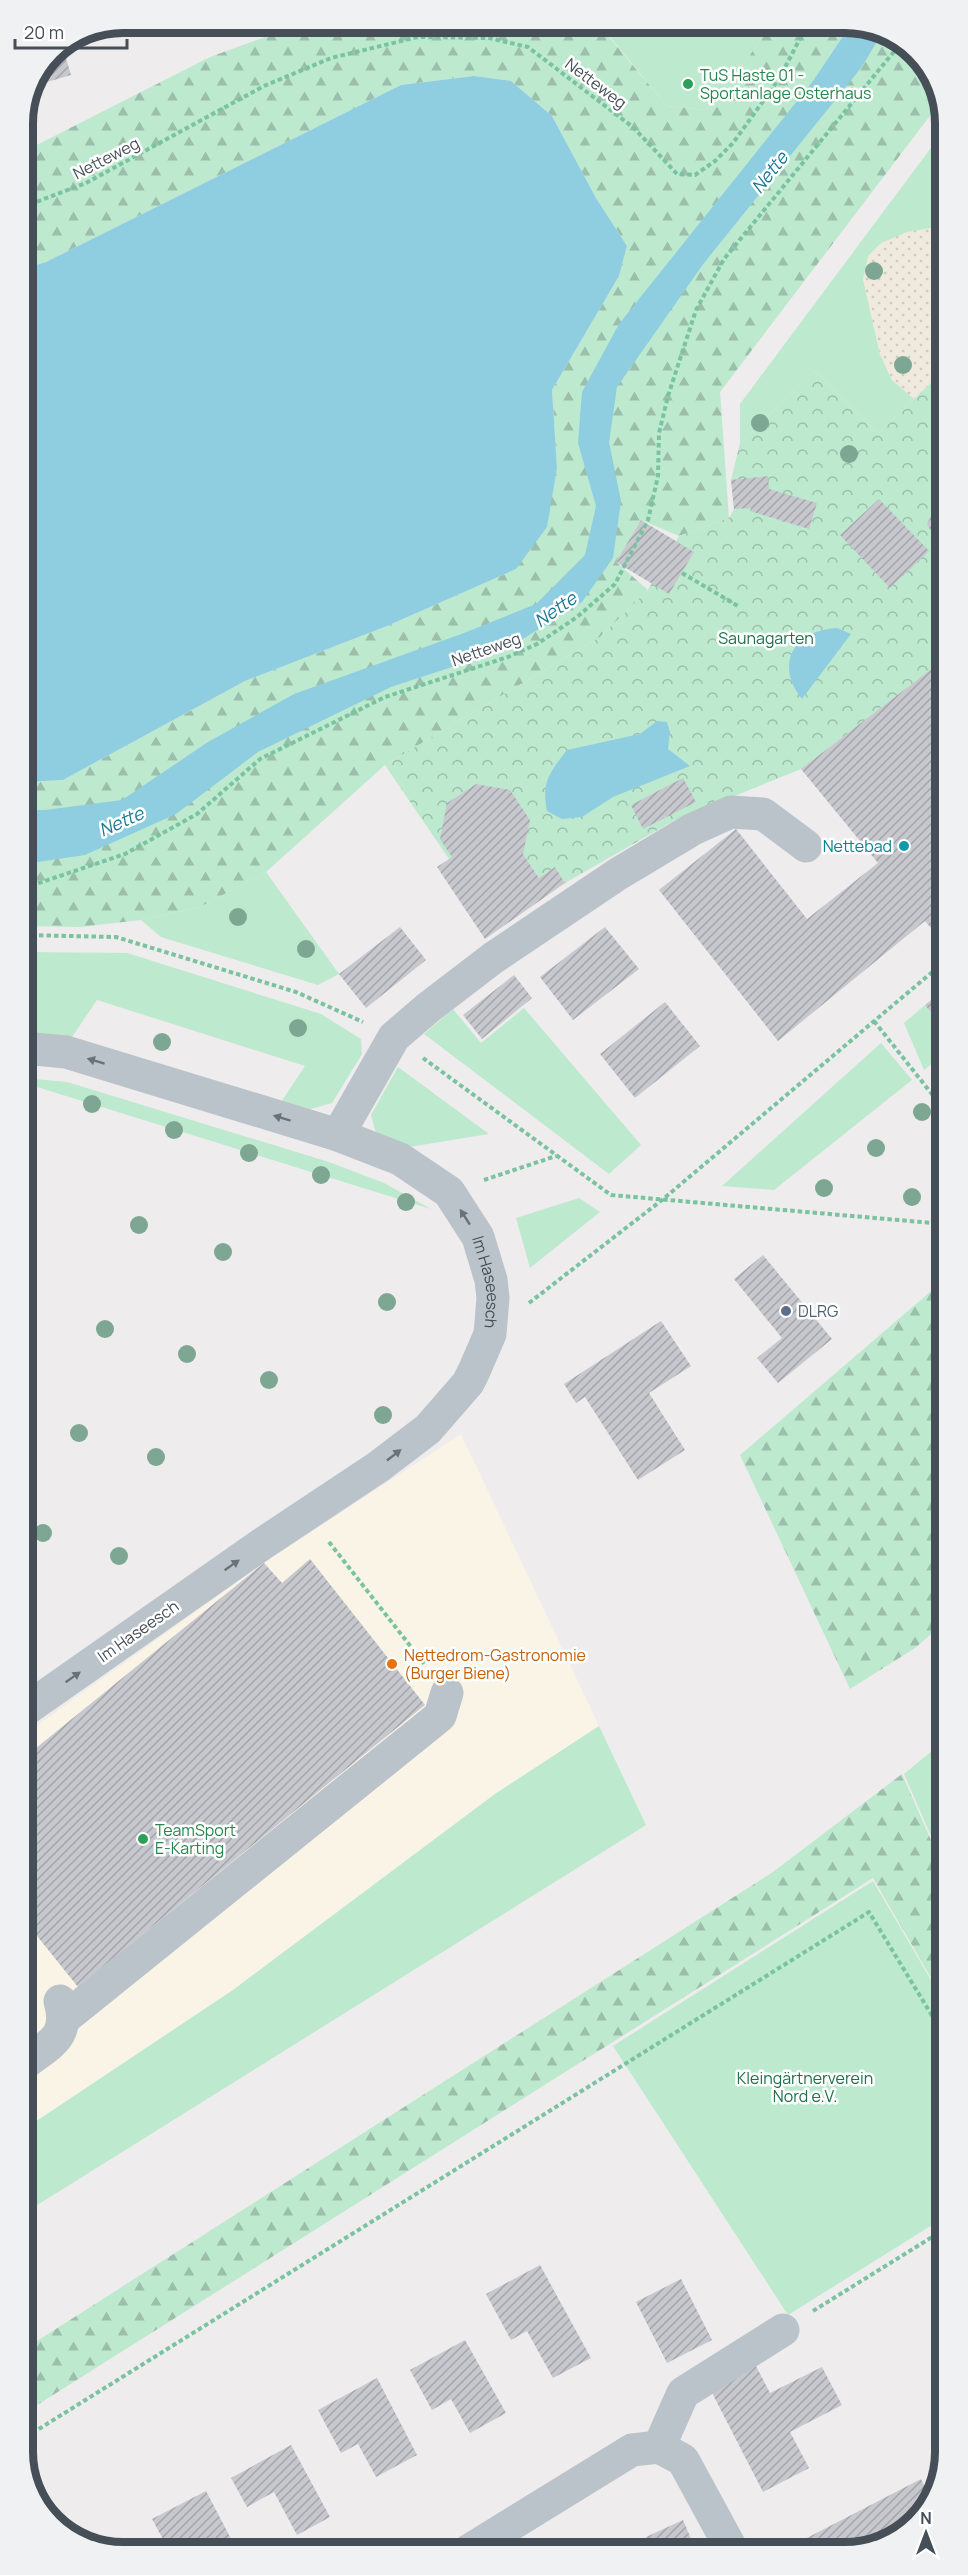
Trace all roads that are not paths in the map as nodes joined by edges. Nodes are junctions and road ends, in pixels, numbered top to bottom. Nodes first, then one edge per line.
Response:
1 (806, 846) dead end
2 (33, 1049) edge
3 (338, 1135) junction
4 (447, 1693) road end
5 (33, 1704) edge
6 (33, 2057) edge
7 (783, 2330) road end
8 (659, 2446) junction
9 (483, 2542) edge
10 (728, 2542) edge

1 - 3 street
3 -> 2 street, Im Haseesch
5 -> 3 street, Im Haseesch
4 - 6 street
7 - 8 street
8 - 9 street
8 - 10 street

